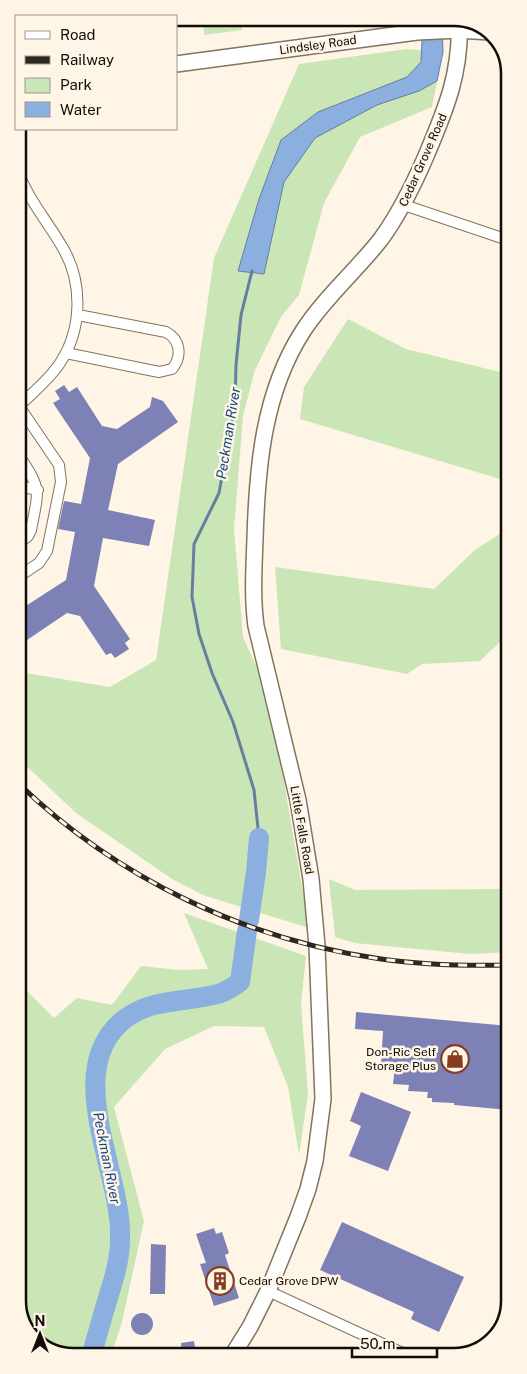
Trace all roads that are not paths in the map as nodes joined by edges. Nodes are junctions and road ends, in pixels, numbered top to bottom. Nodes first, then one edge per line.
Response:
1 (408, 26) edge
2 (456, 26) edge
3 (412, 33) junction
4 (178, 64) edge
5 (26, 189) edge
6 (404, 206) junction
7 (501, 238) edge
8 (322, 306) joint
9 (78, 315) junction
10 (66, 354) junction
11 (26, 398) edge
12 (26, 418) edge
13 (26, 466) edge
14 (26, 488) edge
15 (38, 490) junction
16 (26, 529) edge
17 (31, 530) junction
18 (26, 538) edge
19 (26, 572) edge
20 (268, 1291) junction
21 (237, 1348) edge
22 (392, 1348) edge

1 - 3 street
2 - 3 street, Lindsley Road
2 - 6 street, Cedar Grove Road
3 - 4 street, Lindsley Road
5 - 9 street
6 - 7 street
6 - 8 street, Cedar Grove Road
8 - 20 street, Little Falls Road
9 - 10 street
9 - 10 street
10 - 11 street
12 - 19 street
13 - 15 street
14 - 15 street
15 - 17 street
16 - 17 street
17 - 18 street
20 - 21 street, Little Falls Road
20 - 22 street

